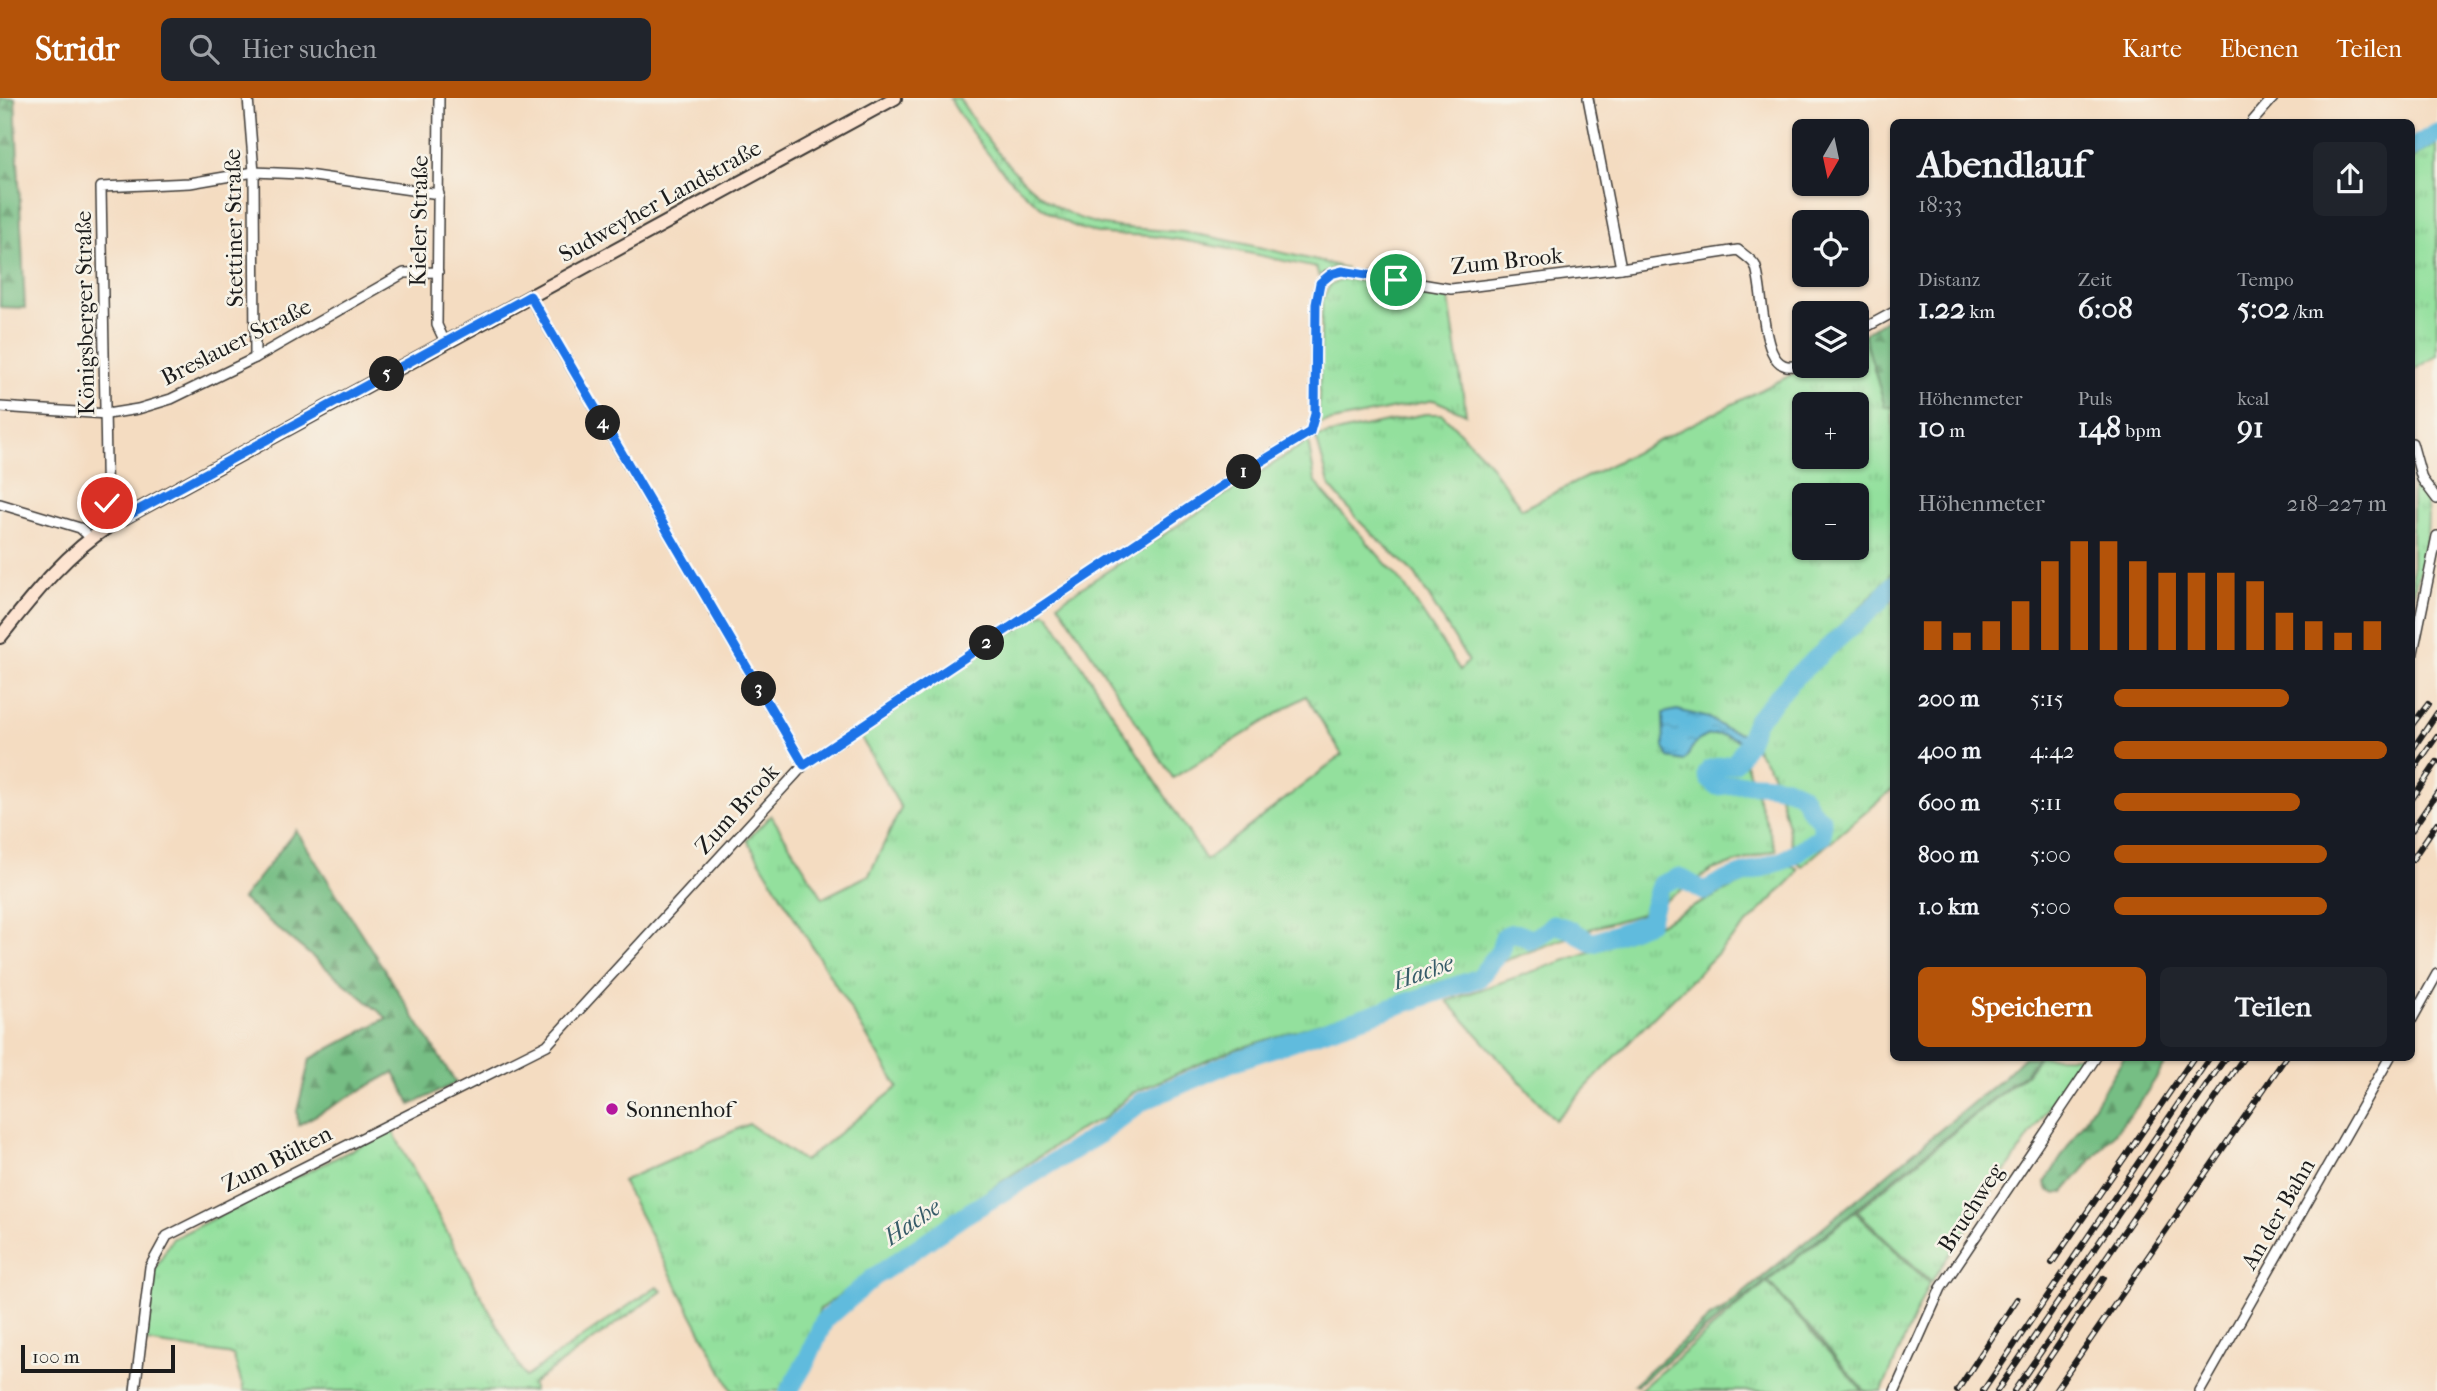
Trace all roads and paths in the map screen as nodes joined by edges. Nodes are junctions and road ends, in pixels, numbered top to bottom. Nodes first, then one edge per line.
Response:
1 (248, 98) edge
2 (439, 98) edge
3 (895, 98) edge
4 (1588, 98) edge
5 (2273, 98) edge
6 (2255, 119) edge
7 (254, 172) junction
8 (439, 194) junction
9 (1622, 268) junction
10 (438, 272) junction
11 (530, 296) junction
12 (1890, 314) edge
13 (1869, 326) edge
14 (445, 342) junction
15 (255, 358) junction
16 (1792, 366) edge
17 (0, 407) edge
18 (107, 414) junction
19 (2415, 454) edge
20 (2437, 499) edge
21 (0, 504) edge
22 (109, 526) junction
23 (2437, 536) edge
24 (91, 538) junction
25 (0, 637) edge
26 (2415, 642) edge
27 (804, 765) junction
28 (2437, 974) edge
29 (2415, 1014) edge
30 (547, 1045) joint
31 (2093, 1061) edge
32 (2388, 1061) edge
33 (135, 1391) edge
34 (1895, 1391) edge
35 (2200, 1391) edge

1 - 7 street, Stettiner Straße
2 - 8 street, Kieler Straße
3 - 11 main road, Sudweyher Landstraße
4 - 9 street
5 - 6 street
7 - 8 street, Königsberger Straße
7 - 15 street, Stettiner Straße
7 - 18 street, Königsberger Straße
8 - 10 street, Kieler Straße
9 - 16 street, Zum Brook
9 - 27 street, Zum Brook
10 - 14 street, Kieler Straße
10 - 15 street, Breslauer Straße
11 - 14 main road, Sudweyher Landstraße
11 - 27 street
12 - 13 street
14 - 22 main road, Sudweyher Landstraße
15 - 18 street, Breslauer Straße
17 - 18 street, Breslauer Straße
18 - 22 street, Königsberger Straße
19 - 20 street
21 - 24 street
22 - 24 main road, Sudweyher Landstraße
23 - 26 street
24 - 25 main road, Sudweyher Landstraße
27 - 30 street, Zum Brook
28 - 29 street
30 - 33 street, Zum Bülten
31 - 34 street, Bruchweg
32 - 35 street, An der Bahn

